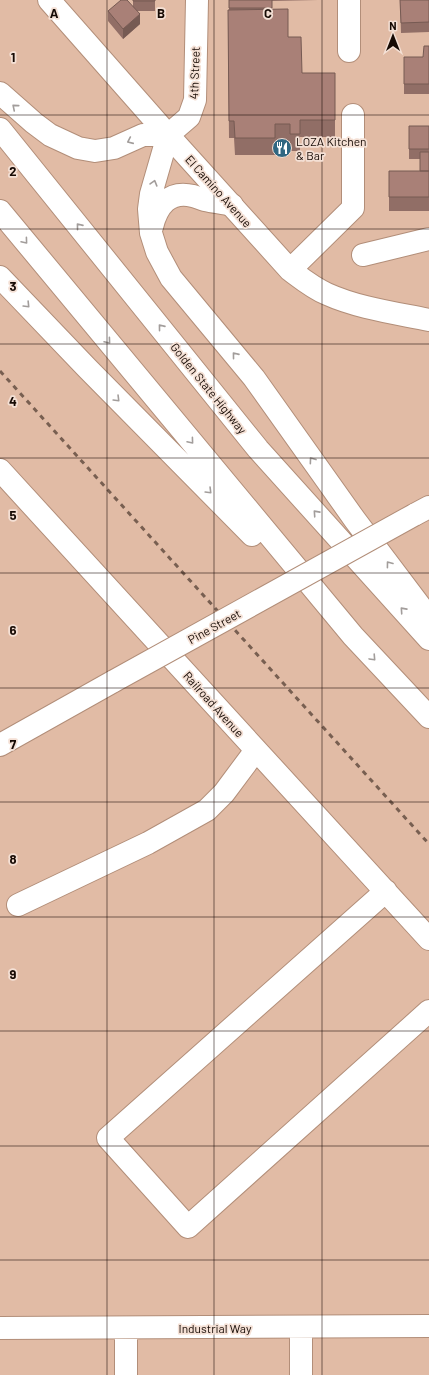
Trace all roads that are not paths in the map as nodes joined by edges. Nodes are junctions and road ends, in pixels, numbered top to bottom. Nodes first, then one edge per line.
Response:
1 (49, 0) edge
2 (196, 0) edge
3 (349, 0) edge
4 (349, 51) dead end
5 (0, 93) edge
6 (353, 115) dead end
7 (0, 129) edge
8 (168, 135) junction
9 (232, 205) junction
10 (0, 211) edge
11 (151, 232) junction
12 (429, 239) edge
13 (363, 255) dead end
14 (290, 270) junction
15 (0, 277) edge
16 (429, 320) edge
17 (0, 470) edge
18 (421, 511) edge
19 (429, 618) edge
20 (353, 636) junction
21 (429, 639) edge
22 (429, 717) edge
23 (0, 745) edge
24 (256, 750) junction
25 (386, 891) junction
26 (18, 905) dead end
27 (429, 939) edge
28 (429, 1011) edge
29 (429, 1326) edge
30 (0, 1328) edge
31 (126, 1328) junction
32 (302, 1328) junction
33 (126, 1375) edge
34 (301, 1375) edge

1 - 8 main road, El Camino Avenue
2 - 8 main road, 4th Street
3 - 4 main road
8 -> 5 main road
6 - 14 main road
21 -> 7 main road, Golden State Highway
8 - 9 main road, El Camino Avenue
11 -> 8 main road
9 - 11 main road
9 - 14 main road, El Camino Avenue
10 -> 20 main road
19 -> 11 main road
12 - 13 main road
14 - 16 main road, El Camino Avenue
15 -> 20 main road
17 - 24 main road, Railroad Avenue
18 - 23 main road, Pine Street, bridge
20 -> 22 main road
24 - 25 main road, Railroad Avenue
24 - 26 main road
25 - 27 main road, Railroad Avenue
25 - 28 main road
29 - 32 main road, Industrial Way
30 - 31 main road, Industrial Way
31 - 32 main road, Industrial Way
31 - 33 main road
32 - 34 main road

